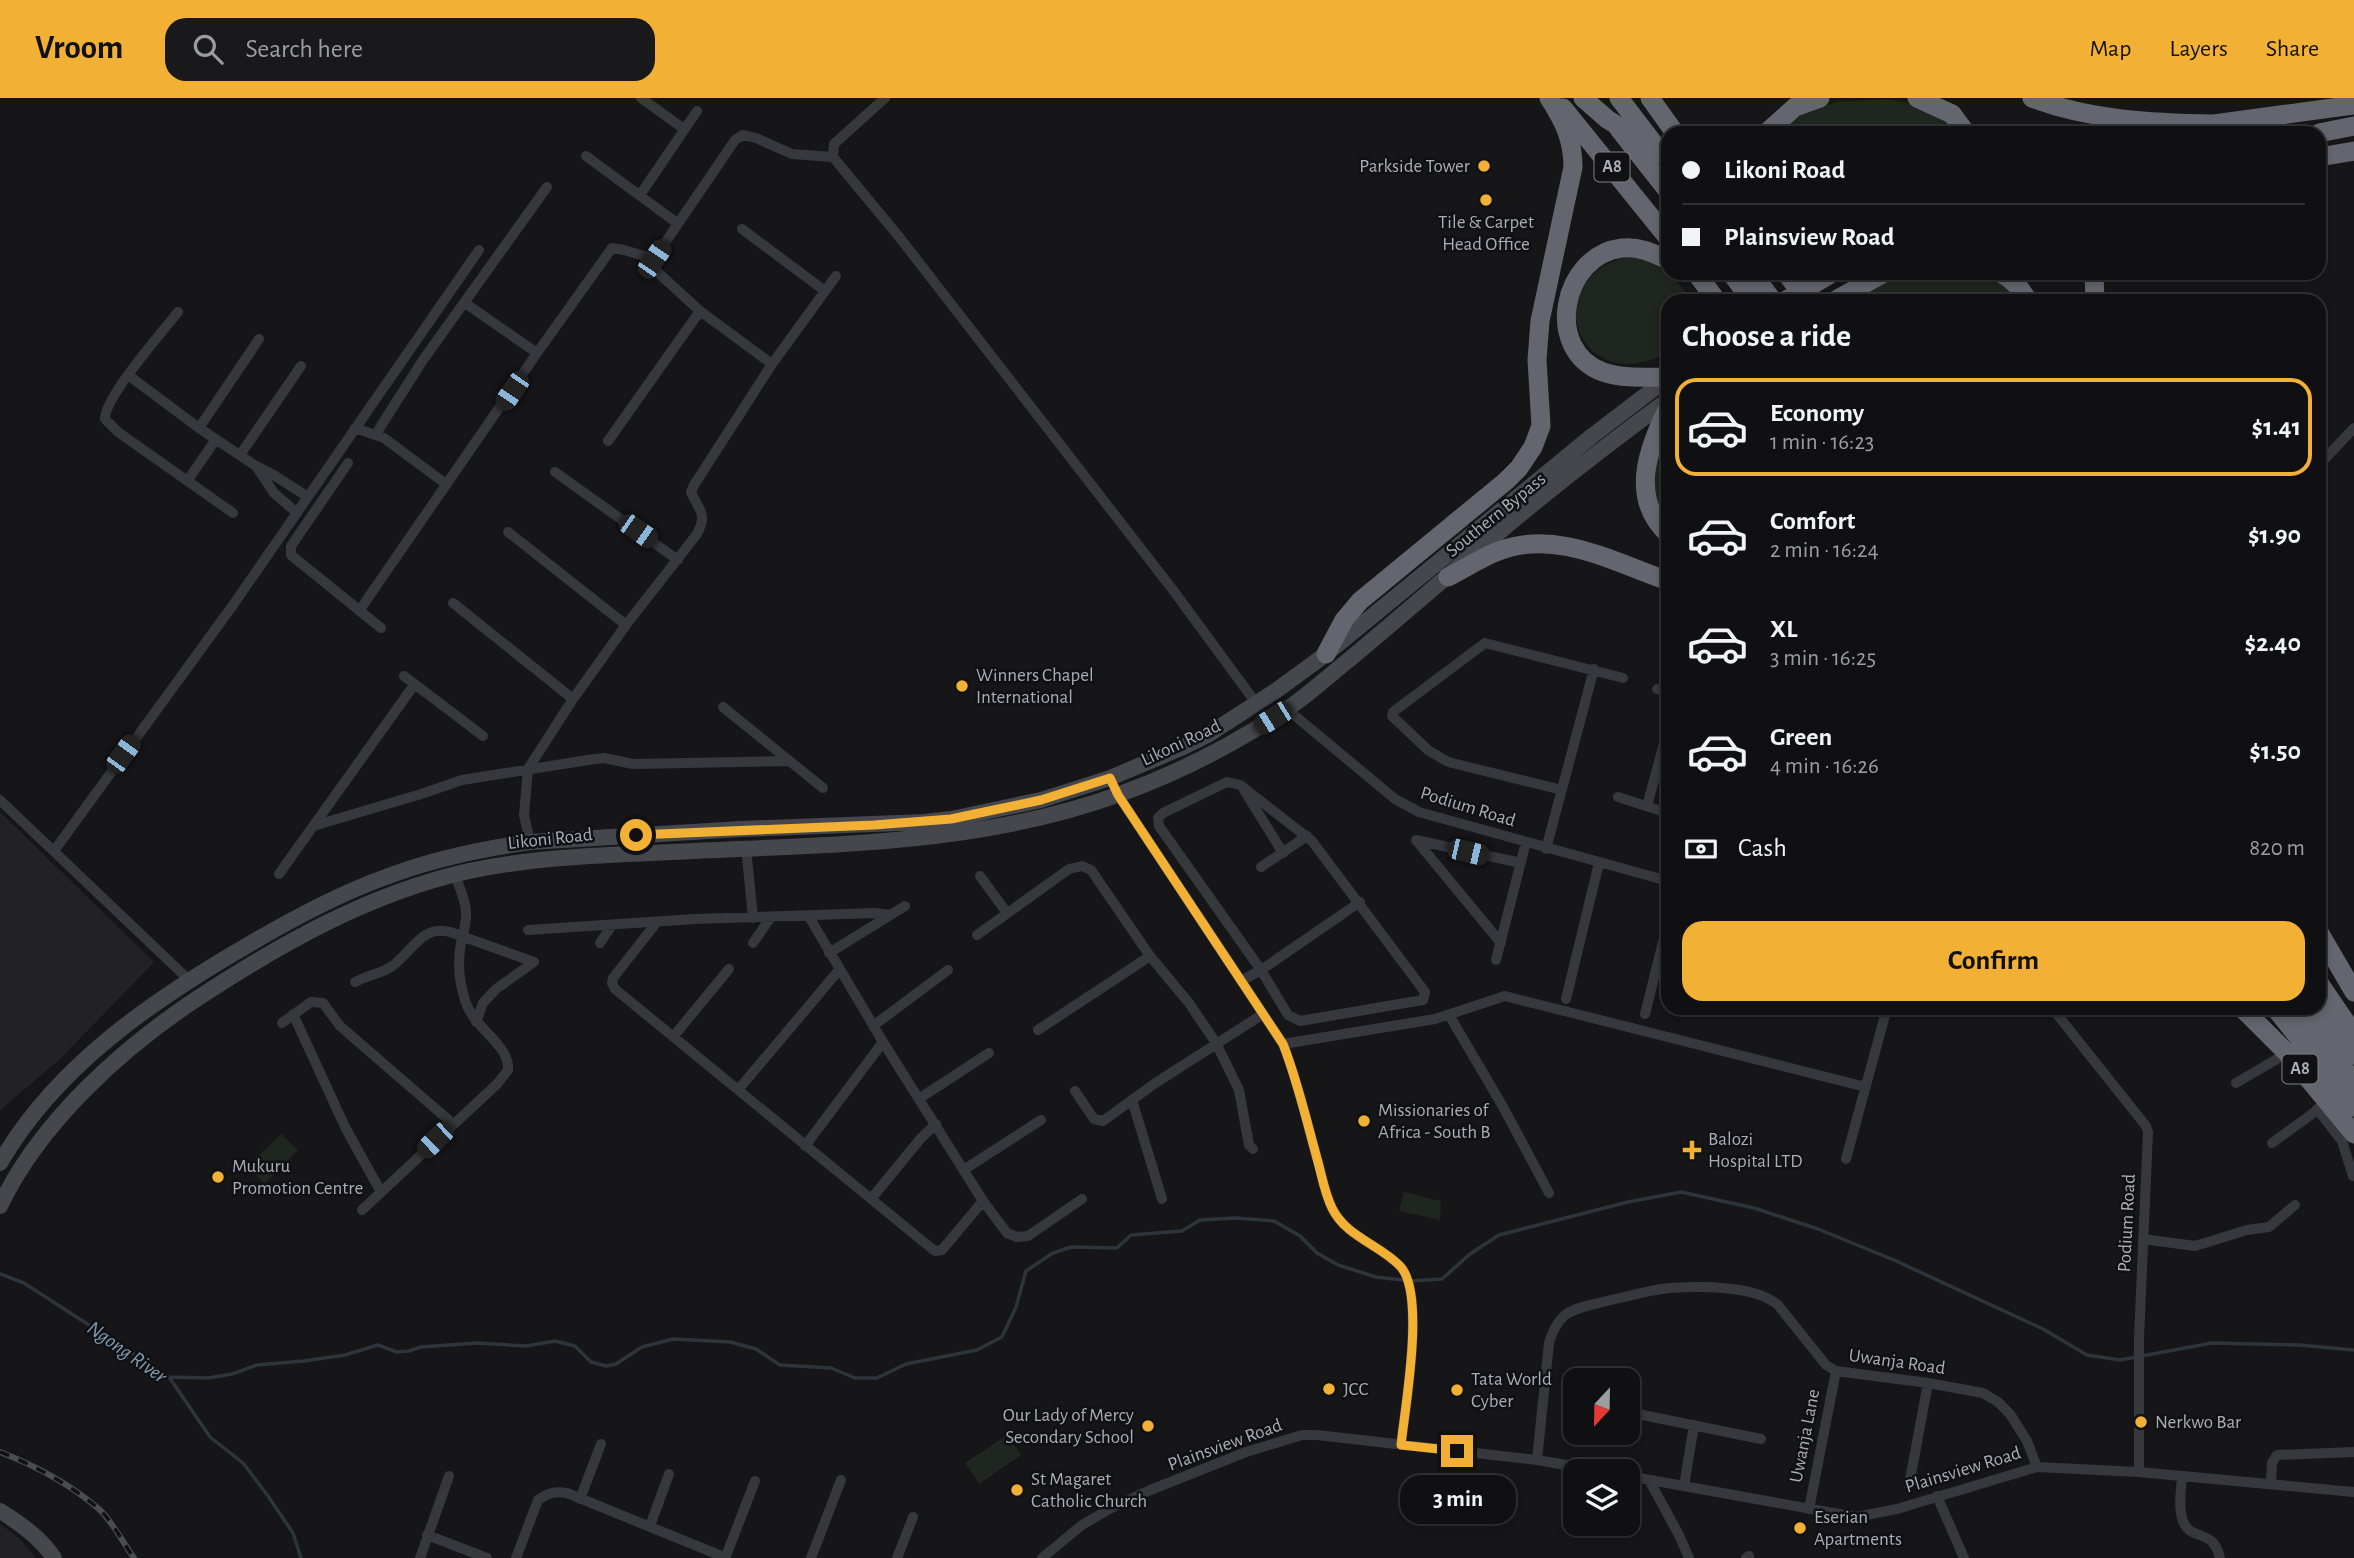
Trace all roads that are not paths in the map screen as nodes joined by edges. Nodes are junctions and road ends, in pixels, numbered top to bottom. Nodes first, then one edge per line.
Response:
1 (641, 98) edge
2 (885, 98) edge
3 (1552, 98) edge
4 (1583, 98) edge
5 (1596, 98) edge
6 (1619, 98) edge
7 (1650, 98) edge
8 (1820, 98) edge
9 (1917, 98) edge
10 (2032, 98) edge
11 (2354, 105) edge
12 (697, 111) dead end
13 (2214, 124) junction
14 (1670, 126) edge
15 (1772, 126) edge
16 (1961, 126) edge
17 (2208, 126) edge
18 (2354, 126) edge
19 (684, 129) junction
20 (2326, 132) edge
21 (1661, 151) edge
22 (2354, 151) edge
23 (1661, 155) edge
24 (586, 156) dead end
25 (2326, 156) edge
26 (833, 157) junction
27 (1661, 182) edge
28 (547, 187) dead end
29 (640, 195) junction
30 (677, 223) junction
31 (743, 229) dead end
32 (1661, 229) edge
33 (479, 250) dead end
34 (1661, 256) edge
35 (654, 259) junction
36 (836, 276) dead end
37 (1700, 280) edge
38 (1820, 280) edge
39 (1871, 280) edge
40 (2012, 280) edge
41 (825, 290) junction
42 (1711, 294) edge
43 (1796, 294) edge
44 (1846, 294) edge
45 (2023, 294) edge
46 (465, 303) junction
47 (700, 311) junction
48 (178, 312) dead end
49 (259, 340) dead end
50 (537, 353) junction
51 (772, 364) junction
52 (301, 366) dead end
53 (128, 376) junction
54 (1661, 377) edge
55 (1661, 382) edge
56 (1661, 405) edge
57 (363, 416) junction
58 (1661, 425) edge
59 (199, 428) junction
60 (355, 428) junction
61 (2354, 428) edge
62 (381, 434) junction
63 (216, 439) junction
64 (608, 441) dead end
65 (240, 455) junction
66 (2326, 458) edge
67 (348, 463) dead end
68 (256, 466) junction
69 (555, 472) dead end
70 (188, 480) junction
71 (446, 484) junction
72 (308, 497) junction
73 (233, 513) dead end
74 (297, 513) junction
75 (1661, 525) edge
76 (508, 532) dead end
77 (678, 560) junction
78 (1661, 577) edge
79 (1448, 578) junction
80 (453, 603) dead end
81 (359, 611) junction
82 (626, 625) junction
83 (381, 628) dead end
84 (1326, 654) junction
85 (1594, 669) junction
86 (404, 676) dead end
87 (1623, 678) dead end
88 (414, 685) junction
89 (573, 699) junction
90 (1256, 703) junction
91 (723, 707) dead end
92 (1287, 710) junction
93 (482, 736) dead end
94 (1661, 755) edge
95 (788, 761) junction
96 (528, 769) junction
97 (1110, 778) junction
98 (1240, 785) junction
99 (822, 788) dead end
100 (1562, 790) junction
101 (1118, 795) junction
102 (1618, 797) dead end
103 (0, 800) edge
104 (1647, 806) junction
105 (1661, 811) edge
106 (313, 826) junction
107 (1307, 836) junction
108 (530, 842) junction
109 (1526, 842) junction
110 (746, 847) junction
111 (1546, 849) junction
112 (54, 851) junction
113 (1283, 853) junction
114 (1521, 863) junction
115 (1599, 863) junction
116 (1261, 867) dead end
117 (279, 874) dead end
118 (455, 875) junction
119 (980, 876) dead end
120 (1661, 879) edge
121 (1360, 902) junction
122 (905, 906) dead end
123 (1007, 913) junction
124 (808, 915) junction
125 (891, 915) junction
126 (771, 917) junction
127 (753, 918) junction
128 (657, 922) junction
129 (612, 925) junction
130 (528, 930) dead end
131 (977, 935) dead end
132 (462, 937) junction
133 (600, 943) dead end
134 (753, 943) dead end
135 (1501, 943) junction
136 (2326, 944) edge
137 (1661, 950) edge
138 (830, 953) junction
139 (1150, 956) junction
140 (1496, 960) dead end
141 (729, 969) dead end
142 (839, 970) junction
143 (948, 970) dead end
144 (1261, 970) junction
145 (188, 979) junction
146 (1241, 981) junction
147 (355, 982) dead end
148 (2354, 992) edge
149 (2326, 993) edge
150 (1566, 999) dead end
151 (293, 1014) junction
152 (1263, 1014) junction
153 (1449, 1014) junction
154 (1645, 1014) dead end
155 (1885, 1015) edge
156 (2062, 1015) edge
157 (2249, 1015) edge
158 (2281, 1015) edge
159 (2301, 1015) edge
160 (2323, 1015) edge
161 (282, 1023) dead end
162 (476, 1023) junction
163 (873, 1026) junction
164 (1038, 1030) dead end
165 (2354, 1034) edge
166 (673, 1037) junction
167 (883, 1042) junction
168 (1216, 1043) junction
169 (1283, 1044) junction
170 (989, 1053) dead end
171 (2287, 1053) junction
172 (2354, 1055) edge
173 (2354, 1082) edge
174 (2236, 1083) dead end
175 (1866, 1087) junction
176 (738, 1090) junction
177 (1075, 1091) dead end
178 (920, 1098) junction
179 (1132, 1100) junction
180 (2323, 1106) junction
181 (2354, 1107) edge
182 (1041, 1120) dead end
183 (452, 1123) junction
184 (936, 1124) junction
185 (2354, 1134) edge
186 (2272, 1143) dead end
187 (805, 1146) junction
188 (1253, 1149) dead end
189 (1846, 1159) dead end
190 (0, 1163) edge
191 (965, 1169) junction
192 (2353, 1176) edge
193 (381, 1192) junction
194 (1549, 1193) dead end
195 (870, 1199) junction
196 (1082, 1199) dead end
197 (1163, 1199) dead end
198 (984, 1200) junction
199 (2295, 1205) dead end
200 (0, 1206) edge
201 (362, 1210) dead end
202 (2143, 1239) junction
203 (1836, 1371) junction
204 (1928, 1383) junction
205 (1640, 1414) edge
206 (1694, 1425) junction
207 (1761, 1438) dead end
208 (601, 1444) dead end
209 (1401, 1445) junction
210 (2354, 1451) edge
211 (1537, 1460) junction
212 (1563, 1465) edge
213 (2037, 1467) junction
214 (2139, 1472) junction
215 (669, 1474) dead end
216 (449, 1476) dead end
217 (2182, 1477) junction
218 (1640, 1478) edge
219 (841, 1480) dead end
220 (1648, 1480) junction
221 (755, 1481) dead end
222 (2271, 1484) junction
223 (1909, 1485) dead end
224 (1684, 1486) junction
225 (2354, 1492) edge
226 (1937, 1496) junction
227 (580, 1499) junction
228 (1809, 1508) junction
229 (0, 1511) edge
230 (913, 1517) dead end
231 (650, 1526) junction
232 (427, 1535) junction
233 (482, 1557) edge
234 (723, 1557) edge
235 (54, 1558) edge
236 (420, 1558) edge
237 (516, 1558) edge
238 (811, 1558) edge
239 (897, 1558) edge
240 (1042, 1558) edge
241 (1689, 1558) edge
242 (1964, 1558) edge
243 (2220, 1558) edge

1 - 19 street
2 - 26 street
3 - 32 highway, A8
3 - 84 highway
4 - 23 highway, bridge
5 - 27 highway
6 - 21 highway
7 - 14 highway
8 - 15 highway
9 - 16 highway
10 - 13 highway
11 - 13 highway
12 - 19 street
13 - 17 highway
18 - 20 highway
19 - 29 street
22 - 25 highway
24 - 29 street
26 - 30 street
26 - 90 street
28 - 46 street
29 - 30 street
30 - 35 street
31 - 41 street
33 - 57 street
34 - 54 highway
35 - 47 street
35 - 50 street
36 - 41 street
37 - 42 highway
38 - 43 highway, bridge
39 - 44 highway
40 - 45 highway
41 - 51 street
46 - 50 street
46 - 62 street
47 - 51 street
47 - 64 street
48 - 53 street
49 - 59 street
50 - 71 street
51 - 77 street
52 - 65 street
53 - 59 street
53 - 70 street
55 - 84 main road, Southern Bypass
56 - 79 main road, Southern Bypass
57 - 60 street
57 - 62 street
58 - 75 highway
59 - 63 street
60 - 62 street
60 - 72 street
61 - 66 street
62 - 71 street
63 - 65 street
63 - 70 street
65 - 68 street
67 - 81 street
68 - 72 street
68 - 74 street
69 - 77 street
70 - 73 street
71 - 81 street
72 - 74 street
74 - 112 street
76 - 82 street
77 - 82 street
78 - 79 highway
79 - 92 main road, Likoni Road
80 - 89 street
81 - 83 street
82 - 89 street
84 - 90 main road, Likoni Road
85 - 87 street
85 - 100 street
85 - 100 street
86 - 88 street
88 - 93 street
88 - 106 street
89 - 96 street
90 - 97 main road, Likoni Road
91 - 95 street
92 - 101 main road, Likoni Road
92 - 109 street, Podium Road
94 - 104 street
95 - 96 street
95 - 99 street
96 - 106 street
96 - 108 street
97 - 101 main road
97 - 108 main road, Likoni Road
98 - 107 street
98 - 113 street
98 - 144 street
100 - 111 street
101 - 110 main road, Likoni Road
101 - 146 street
102 - 104 street
103 - 112 street
104 - 105 street
106 - 117 street
107 - 113 street
107 - 121 street
108 - 145 main road, Likoni Road
109 - 111 street, Podium Road
109 - 114 street
110 - 118 main road, Likoni Road
110 - 127 street
111 - 115 street, Podium Road
112 - 145 street
113 - 116 street
114 - 135 street
114 - 135 street
115 - 120 street, Podium Road
115 - 150 street
118 - 132 street
118 - 200 main road, Likoni Road
119 - 123 street
121 - 144 street
121 - 144 street
122 - 125 street
123 - 131 street
123 - 139 street
124 - 125 street
124 - 126 street
124 - 138 street
125 - 138 street
126 - 127 street
126 - 134 street
127 - 128 street
128 - 129 street
128 - 166 street
129 - 130 street
129 - 133 street
132 - 147 street
132 - 162 street
132 - 162 street
135 - 140 street
136 - 148 highway
137 - 154 street
138 - 142 street
139 - 164 street
139 - 168 street
141 - 166 street
142 - 163 street
142 - 176 street
143 - 163 street
144 - 146 street
145 - 190 main road, Likoni Road
146 - 152 street
149 - 165 highway
151 - 161 street
151 - 183 street
151 - 193 street
152 - 168 street
152 - 169 street
153 - 169 street
153 - 175 street
153 - 194 street
155 - 175 street
156 - 202 street, Podium Road
157 - 171 highway, A8
158 - 181 highway
159 - 173 highway
160 - 172 highway
162 - 183 street
163 - 167 street
166 - 176 street
167 - 178 street
167 - 187 street
168 - 179 street
168 - 188 street
169 - 209 street
170 - 178 street
171 - 174 street
171 - 180 highway, A8
175 - 189 street
176 - 187 street
177 - 179 street
178 - 184 street
179 - 197 street
180 - 185 highway, A8
180 - 186 street
180 - 192 street
182 - 191 street
183 - 193 street
184 - 191 street
184 - 195 street
187 - 195 street
191 - 198 street
193 - 201 street
195 - 198 street
196 - 198 street
199 - 202 street
202 - 214 street, Podium Road
203 - 204 street, Uwanja Road
203 - 211 street, Uwanja Road
203 - 228 street, Uwanja Lane
204 - 213 street, Uwanja Road
204 - 223 street
205 - 206 street
206 - 207 street
206 - 224 street
208 - 227 street
209 - 211 street, Plainsview Road
209 - 240 street, Plainsview Road
210 - 222 street
211 - 212 street, Plainsview Road
213 - 214 street, Plainsview Road
213 - 226 street, Plainsview Road
214 - 217 street, Plainsview Road
215 - 231 street
216 - 232 street
217 - 222 street, Plainsview Road
217 - 243 street
218 - 220 street, Plainsview Road
219 - 238 street
220 - 224 street, Plainsview Road
220 - 241 street
221 - 234 street
222 - 225 street, Plainsview Road
224 - 228 street, Plainsview Road
226 - 228 street, Plainsview Road
226 - 242 street
227 - 231 street
227 - 237 street
229 - 235 main road
230 - 239 street
231 - 234 street
232 - 233 street
232 - 236 street

